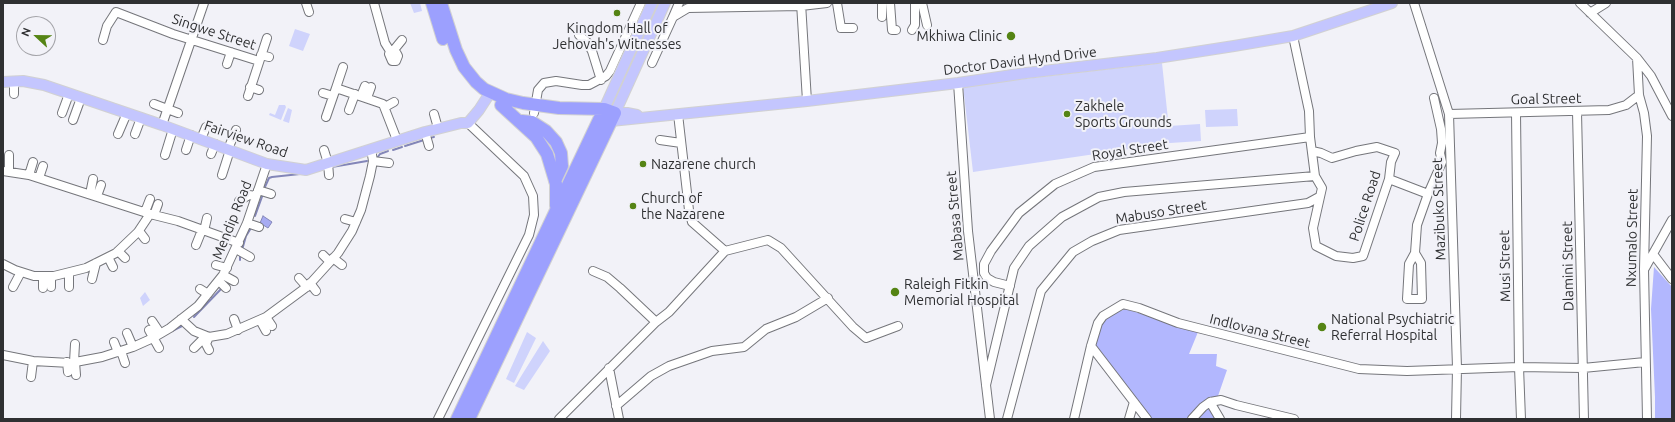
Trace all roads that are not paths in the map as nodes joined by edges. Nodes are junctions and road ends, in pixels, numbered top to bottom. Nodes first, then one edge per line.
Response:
1 (204, 3) edge
2 (306, 3) edge
3 (374, 3) edge
4 (432, 3) edge
5 (441, 3) edge
6 (641, 3) edge
7 (652, 3) edge
8 (664, 3) edge
9 (679, 3) edge
10 (825, 3) edge
11 (837, 3) edge
12 (882, 3) edge
13 (890, 3) edge
14 (915, 3) edge
15 (922, 3) edge
16 (1392, 3) edge
17 (1414, 3) edge
18 (1580, 3) edge
19 (1606, 3) edge
20 (801, 5) edge
21 (309, 12) dead end
22 (1590, 12) junction
23 (673, 17) junction
24 (882, 17) dead end
25 (927, 25) dead end
26 (853, 28) dead end
27 (896, 30) dead end
28 (912, 30) dead end
29 (579, 35) dead end
30 (1293, 36) junction
31 (267, 38) dead end
32 (103, 40) dead end
33 (192, 40) junction
34 (402, 40) dead end
35 (231, 52) junction
36 (1637, 58) junction
37 (261, 62) junction
38 (652, 63) dead end
39 (227, 64) dead end
40 (343, 67) dead end
41 (601, 80) junction
42 (14, 81) junction
43 (3, 82) edge
44 (958, 83) junction
45 (368, 86) dead end
46 (250, 87) junction
47 (336, 88) junction
48 (259, 90) dead end
49 (323, 93) dead end
50 (14, 94) dead end
51 (69, 94) junction
52 (1639, 95) junction
53 (248, 96) dead end
54 (333, 96) junction
55 (361, 96) junction
56 (488, 96) junction
57 (81, 98) junction
58 (1434, 98) dead end
59 (807, 101) junction
60 (394, 102) dead end
61 (154, 104) dead end
62 (501, 105) junction
63 (385, 107) junction
64 (167, 109) junction
65 (535, 109) junction
66 (349, 110) dead end
67 (1577, 112) junction
68 (62, 113) dead end
69 (127, 113) junction
70 (178, 113) dead end
71 (1516, 113) junction
72 (325, 114) dead end
73 (434, 114) dead end
74 (678, 114) junction
75 (1449, 114) junction
76 (608, 115) junction
77 (1672, 116) edge
78 (141, 118) junction
79 (73, 120) dead end
80 (468, 123) junction
81 (162, 125) junction
82 (206, 127) dead end
83 (438, 128) junction
84 (173, 129) junction
85 (236, 130) dead end
86 (425, 132) junction
87 (118, 134) dead end
88 (135, 134) dead end
89 (191, 135) junction
90 (1310, 137) junction
91 (201, 139) junction
92 (398, 140) junction
93 (660, 140) dead end
94 (681, 143) junction
95 (429, 146) dead end
96 (371, 148) junction
97 (186, 150) dead end
98 (229, 150) junction
99 (324, 150) dead end
100 (1312, 151) junction
101 (9, 155) dead end
102 (164, 155) dead end
103 (373, 161) junction
104 (33, 162) dead end
105 (328, 163) junction
106 (389, 163) dead end
107 (267, 164) junction
108 (43, 166) dead end
109 (6, 171) edge
110 (29, 175) junction
111 (222, 175) dead end
112 (329, 176) dead end
113 (1315, 176) junction
114 (39, 178) junction
115 (93, 179) dead end
116 (1389, 179) junction
117 (101, 185) dead end
118 (257, 193) junction
119 (271, 194) dead end
120 (1428, 194) junction
121 (94, 195) junction
122 (1319, 197) junction
123 (150, 199) dead end
124 (239, 201) dead end
125 (158, 204) dead end
126 (555, 212) junction
127 (150, 214) junction
128 (207, 218) dead end
129 (345, 219) dead end
130 (1672, 220) edge
131 (356, 222) junction
132 (248, 223) junction
133 (259, 227) dead end
134 (203, 230) junction
135 (139, 231) junction
136 (146, 239) dead end
137 (196, 245) dead end
138 (238, 246) junction
139 (118, 251) junction
140 (726, 251) junction
141 (1416, 253) junction
142 (1653, 254) junction
143 (323, 255) dead end
144 (108, 257) junction
145 (250, 257) dead end
146 (126, 258) dead end
147 (332, 260) junction
148 (96, 263) junction
149 (3, 264) edge
150 (216, 265) dead end
151 (342, 265) dead end
152 (113, 267) dead end
153 (1644, 269) junction
154 (593, 271) dead end
155 (21, 272) junction
156 (1408, 273) junction
157 (69, 274) junction
158 (1422, 274) junction
159 (223, 275) junction
160 (47, 276) junction
161 (299, 278) dead end
162 (92, 279) dead end
163 (1672, 279) edge
164 (234, 281) dead end
165 (309, 285) junction
166 (69, 286) dead end
167 (1010, 286) junction
168 (13, 287) dead end
169 (47, 287) dead end
170 (226, 288) dead end
171 (200, 289) dead end
172 (316, 291) dead end
173 (208, 294) junction
174 (828, 298) junction
175 (234, 318) dead end
176 (181, 319) junction
177 (263, 319) junction
178 (152, 321) dead end
179 (656, 322) junction
180 (898, 326) dead end
181 (269, 328) dead end
182 (149, 330) dead end
183 (238, 330) junction
184 (127, 333) dead end
185 (157, 336) junction
186 (208, 337) junction
187 (114, 342) dead end
188 (75, 344) dead end
189 (1091, 346) junction
190 (133, 347) junction
191 (159, 348) dead end
192 (194, 348) dead end
193 (209, 350) dead end
194 (119, 351) junction
195 (3, 355) edge
196 (33, 361) junction
197 (72, 362) junction
198 (1644, 362) junction
199 (126, 363) dead end
200 (1519, 367) junction
201 (609, 368) junction
202 (1457, 368) junction
203 (1583, 368) junction
204 (68, 372) dead end
205 (76, 375) dead end
206 (31, 377) dead end
207 (986, 385) junction
208 (1134, 402) junction
209 (1210, 402) junction
210 (616, 406) junction
211 (438, 419) edge
212 (457, 419) edge
213 (469, 419) edge
214 (559, 419) edge
215 (619, 419) edge
216 (990, 419) edge
217 (1007, 419) edge
218 (1074, 419) edge
219 (1130, 419) edge
220 (1147, 419) edge
221 (1192, 419) edge
222 (1220, 419) edge
223 (1294, 419) edge
224 (1456, 419) edge
225 (1521, 419) edge
226 (1584, 419) edge
227 (1647, 419) edge

1 - 33 street
2 - 21 street
3 - 34 street
4 - 56 highway
5 - 56 highway
6 - 41 street
7 - 76 main road
8 - 76 main road
9 - 23 street
10 - 20 street
11 - 26 street
12 - 24 street
13 - 27 street
14 - 28 street
15 - 25 street
16 - 30 main road, Doctor David Hynd Drive
17 - 75 street, Mazibuko Street
18 - 22 street
19 - 22 street
20 - 23 street
20 - 59 street
22 - 36 street
23 - 38 street
29 - 41 street
30 - 44 main road, Doctor David Hynd Drive
30 - 90 street, Police Road
31 - 37 street
32 - 33 street, Singwe Street
33 - 35 street, Singwe Street
33 - 64 street
35 - 37 street, Singwe Street
35 - 39 street
36 - 52 street, Nxumalo Street
36 - 77 street
37 - 46 street
40 - 47 street
41 - 65 street
42 - 43 main road, Fairview Road
42 - 50 street
42 - 51 main road, Fairview Road
44 - 59 main road, Doctor David Hynd Drive
44 - 207 street, Mabasa Street
45 - 55 street
46 - 48 street
46 - 53 street
47 - 54 street
47 - 55 street
49 - 54 street
51 - 57 main road, Fairview Road
51 - 68 street
52 - 67 street, Goal Street
52 - 153 street, Nxumalo Street
54 - 72 street
55 - 63 street
55 - 66 street
56 - 62 highway
56 - 65 highway
56 - 80 main road
57 - 69 main road, Fairview Road
57 - 79 street
58 - 120 street
59 - 74 main road, Doctor David Hynd Drive
60 - 63 street
61 - 64 street
62 - 65 highway
62 - 126 highway
63 - 92 street
64 - 70 street
64 - 81 street
65 - 76 highway
67 - 71 street, Goal Street
67 - 203 street, Dlamini Street
69 - 78 main road, Fairview Road
69 - 87 street
71 - 75 street, Goal Street
71 - 200 street, Musi Street
73 - 83 street
74 - 76 main road, Doctor David Hynd Drive
74 - 94 street
75 - 202 street, Mazibuko Street
76 - 126 highway
76 - 213 highway
78 - 81 main road, Fairview Road
78 - 88 street
80 - 83 main road, Fairview Road
80 - 211 street
81 - 84 main road, Fairview Road
82 - 91 street
83 - 86 main road, Fairview Road
84 - 89 main road, Fairview Road
84 - 102 street
85 - 98 street
86 - 92 main road, Fairview Road
86 - 95 street
89 - 91 main road, Fairview Road
89 - 97 street
90 - 100 street, Police Road
90 - 167 street, Royal Street
91 - 98 main road, Fairview Road
92 - 96 main road, Fairview Road
93 - 94 street
94 - 140 street
96 - 103 street
96 - 105 main road, Fairview Road
98 - 107 main road, Fairview Road
98 - 111 street
99 - 105 street
100 - 113 street, Police Road
100 - 116 street, Police Road
101 - 109 street
103 - 106 street
103 - 131 street
104 - 110 street
105 - 107 main road, Fairview Road
105 - 112 street
107 - 118 street, Mendip Road
108 - 114 street
109 - 110 street
110 - 114 street
113 - 122 street, Police Road
113 - 167 street
114 - 121 street
115 - 121 street
116 - 120 street
116 - 122 street, Police Road
117 - 121 street
118 - 119 street
118 - 124 street
118 - 132 street, Mendip Road
120 - 141 street
121 - 127 street
122 - 217 street, Mabuso Street
123 - 127 street
125 - 127 street
126 - 212 highway
127 - 134 street
127 - 135 street
128 - 134 street
129 - 131 street
130 - 142 street
131 - 147 street
132 - 133 street
132 - 138 street, Mendip Road
134 - 137 street
134 - 138 street
135 - 136 street
135 - 139 street
138 - 145 street
138 - 159 street, Mendip Road
139 - 144 street
139 - 146 street
140 - 174 street
140 - 179 street
141 - 156 street
141 - 158 street
142 - 153 street
142 - 163 street
143 - 147 street
144 - 148 street
144 - 152 street
147 - 151 street
147 - 165 street
148 - 157 street
148 - 162 street
149 - 155 street
150 - 159 street
153 - 198 street, Nxumalo Street
154 - 179 street
155 - 160 street
155 - 168 street
156 - 158 street
156 - 158 street
157 - 160 street
157 - 166 street
159 - 164 street
159 - 170 street
159 - 173 street, Mendip Road
160 - 169 street
161 - 165 street
165 - 172 street
165 - 177 street
167 - 207 street
171 - 173 street
173 - 176 street, Mendip Road
174 - 180 street
174 - 210 street
175 - 183 street
176 - 185 street, Mendip Road
176 - 186 street
177 - 181 street
177 - 183 street
178 - 185 street
179 - 201 street
182 - 185 street
183 - 186 street
184 - 190 street
185 - 190 street, Mendip Road
185 - 191 street
186 - 192 street
186 - 193 street
187 - 194 street
188 - 197 street
189 - 202 street, Indlovana Street
189 - 208 street
189 - 218 street, Indlovana Street
190 - 194 street, Mendip Road
194 - 197 street, Mendip Road
194 - 199 street
195 - 196 street, Mendip Road
196 - 197 street, Mendip Road
196 - 206 street
197 - 204 street
197 - 205 street
198 - 203 street, Indlovana Street
198 - 227 street, Nxumalo Street
200 - 202 street, Indlovana Street
200 - 203 street, Indlovana Street
200 - 225 street, Musi Street
201 - 210 street
201 - 214 street
202 - 224 street, Mazibuko Street
203 - 226 street, Dlamini Street
207 - 216 street, Mabasa Street
208 - 219 street
208 - 220 street
209 - 221 street
209 - 222 street
209 - 223 street
210 - 215 street

